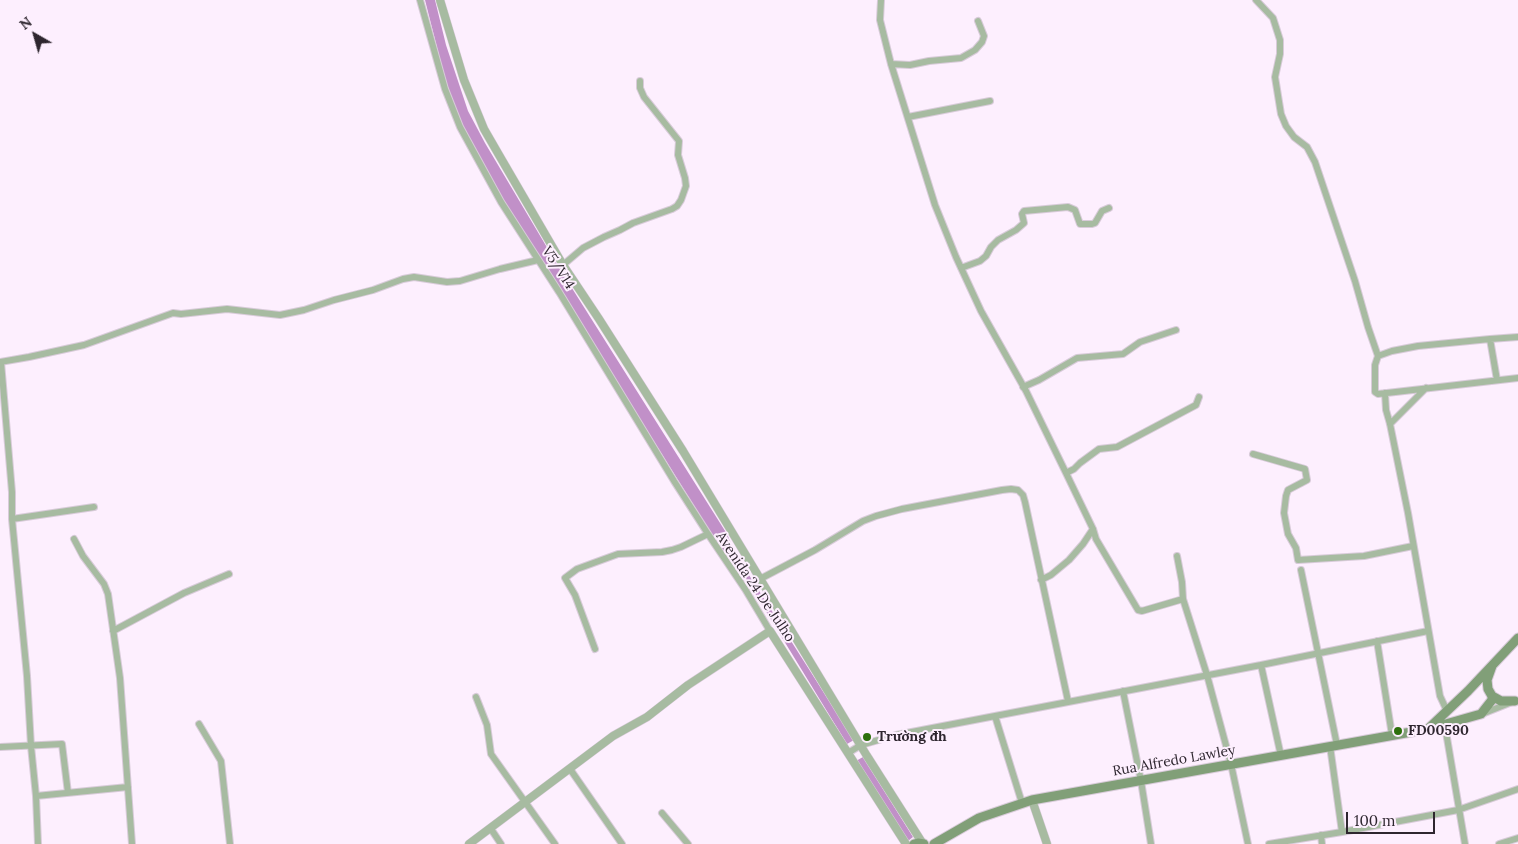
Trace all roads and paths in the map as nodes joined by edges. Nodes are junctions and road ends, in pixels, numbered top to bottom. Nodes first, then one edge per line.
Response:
1 (420, 0) edge
2 (440, 0) edge
3 (881, 0) edge
4 (1256, 0) edge
5 (978, 21) dead end
6 (891, 64) junction
7 (640, 81) dead end
8 (990, 101) dead end
9 (908, 117) junction
10 (1109, 208) dead end
11 (538, 260) junction
12 (563, 265) junction
13 (960, 268) junction
14 (1176, 330) dead end
15 (1518, 337) edge
16 (1490, 339) junction
17 (1378, 356) junction
18 (1, 362) edge
19 (1518, 378) edge
20 (1497, 380) junction
21 (1023, 387) junction
22 (1426, 388) junction
23 (1385, 393) junction
24 (1200, 397) dead end
25 (1390, 424) junction
26 (1253, 454) dead end
27 (1066, 473) junction
28 (94, 507) dead end
29 (12, 519) junction
30 (1093, 529) junction
31 (708, 534) junction
32 (74, 538) dead end
33 (1414, 546) junction
34 (1177, 556) dead end
35 (1301, 570) dead end
36 (229, 574) dead end
37 (760, 579) junction
38 (1041, 580) junction
39 (1183, 599) junction
40 (113, 631) junction
41 (770, 631) junction
42 (1428, 631) junction
43 (1518, 638) edge
44 (1378, 641) junction
45 (595, 648) dead end
46 (1318, 653) junction
47 (1261, 665) junction
48 (1492, 666) junction
49 (1207, 675) junction
50 (1123, 691) junction
51 (1468, 691) junction
52 (1490, 693) junction
53 (476, 697) dead end
54 (1068, 701) junction
55 (1517, 701) edge
56 (1447, 711) junction
57 (1481, 714) junction
58 (995, 716) junction
59 (199, 724) dead end
60 (1447, 724) junction
61 (1428, 729) junction
62 (1392, 735) junction
63 (861, 745) junction
64 (31, 746) junction
65 (1333, 746) junction
66 (0, 747) edge
67 (848, 753) junction
68 (1282, 756) junction
69 (1231, 764) junction
70 (570, 769) junction
71 (1141, 781) junction
72 (128, 787) junction
73 (1518, 789) edge
74 (68, 793) junction
75 (36, 796) junction
76 (1032, 800) junction
77 (525, 803) junction
78 (1022, 803) junction
79 (1458, 810) junction
80 (662, 812) dead end
81 (491, 829) junction
82 (1342, 832) junction
83 (1321, 835) junction
84 (1518, 838) edge
85 (38, 844) edge
86 (132, 844) edge
87 (230, 844) edge
88 (469, 844) edge
89 (501, 844) edge
90 (555, 844) edge
91 (622, 844) edge
92 (688, 844) edge
93 (906, 844) edge
94 (914, 844) edge
95 (923, 844) edge
96 (934, 844) edge
97 (1047, 844) edge
98 (1151, 844) edge
99 (1248, 844) edge
100 (1269, 844) edge
101 (1322, 844) edge
102 (1465, 844) edge
103 (1499, 844) edge

1 - 11 street, V5/V14
2 - 12 street
3 - 6 street
4 - 17 street
5 - 6 street
6 - 9 street
7 - 12 street
8 - 9 street
9 - 13 street
10 - 13 street
11 - 18 street
11 - 31 street, V5/V14
12 - 37 street
13 - 21 street
14 - 21 street
15 - 16 street
16 - 17 street
16 - 20 street
17 - 23 street
18 - 29 street
19 - 20 street
20 - 22 street
21 - 27 street
22 - 23 street
22 - 25 street
23 - 25 street
24 - 27 street
25 - 33 street
26 - 33 street
27 - 30 street
28 - 29 street
29 - 64 street
30 - 38 street
30 - 39 street
31 - 41 street, Avenida 24 De Julho
31 - 45 street, Avenida 24 De Julho
32 - 40 street
33 - 42 street
34 - 39 street
35 - 46 street
36 - 40 street
37 - 38 street
37 - 63 street
38 - 54 street
39 - 49 street
40 - 72 street
41 - 67 street, Avenida 24 De Julho
41 - 70 street
42 - 44 street
42 - 56 street
43 - 48 main road
44 - 46 street
44 - 62 street
46 - 47 street
46 - 65 street
47 - 49 street
47 - 68 street
48 - 51 main road
48 - 52 main road
49 - 50 street
49 - 69 street
50 - 54 street
50 - 71 street
51 - 52 main road
51 - 56 main road
52 - 55 main road
52 - 57 main road
53 - 77 street
54 - 58 street
55 - 57 street
56 - 60 main road
56 - 61 main road
57 - 60 main road, Rua Alfredo Lawley
58 - 63 street
58 - 78 street
59 - 87 street
60 - 61 main road, Rua Alfredo Lawley
60 - 79 street
61 - 62 main road, Rua Alfredo Lawley
62 - 65 main road, Rua Alfredo Lawley
63 - 67 street
63 - 95 street
64 - 66 street
64 - 74 street
64 - 75 street
65 - 68 main road, Rua Alfredo Lawley
65 - 82 street
67 - 93 street, Avenida 24 De Julho
68 - 69 main road, Rua Alfredo Lawley
69 - 71 main road, Rua Alfredo Lawley
69 - 99 street
70 - 77 street
70 - 91 street
71 - 76 main road, Rua Alfredo Lawley
71 - 98 street
72 - 74 street
72 - 86 street
73 - 79 street
74 - 75 street
75 - 85 street
76 - 78 main road, Rua Alfredo Lawley
76 - 97 street
77 - 81 street
77 - 90 street
78 - 96 main road, Rua Alfredo Lawley
79 - 82 street
79 - 102 street
80 - 92 street
81 - 88 street
81 - 89 street
82 - 83 street
83 - 100 street
83 - 101 street
84 - 103 street
94 - 95 main road

